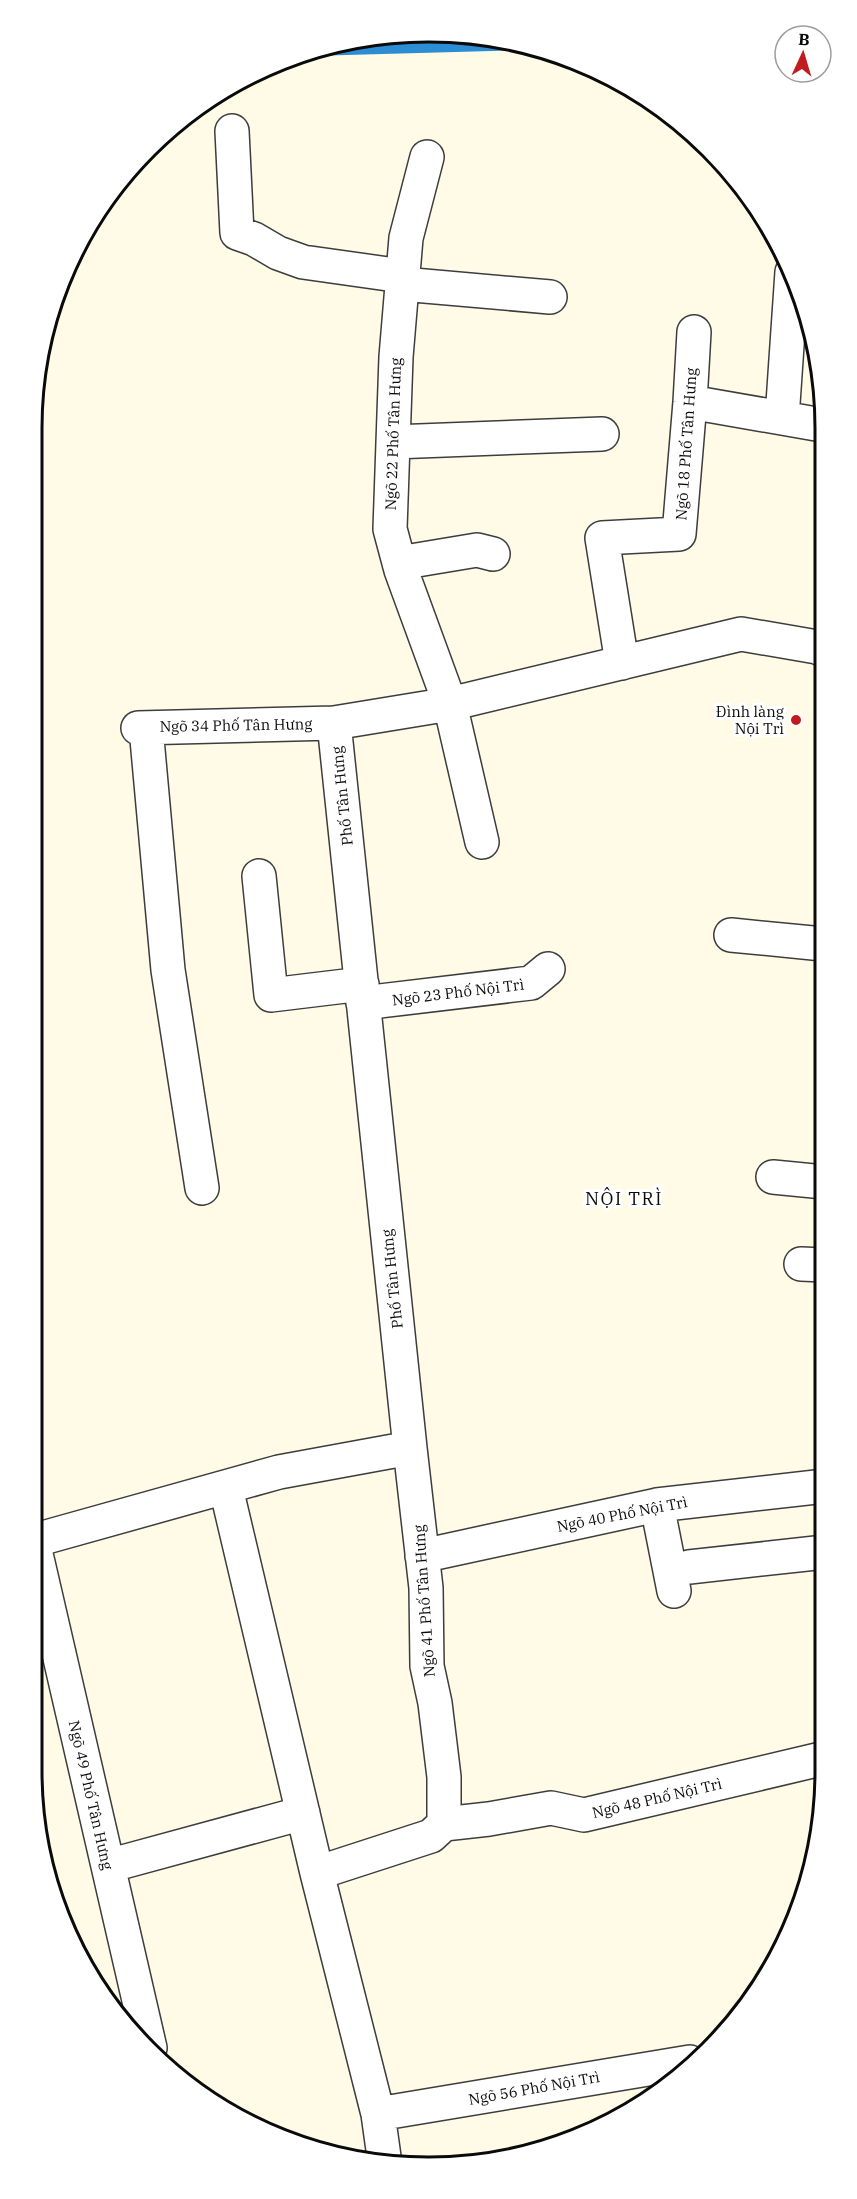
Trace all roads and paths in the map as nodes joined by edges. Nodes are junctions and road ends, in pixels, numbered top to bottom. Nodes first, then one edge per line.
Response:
1 (232, 132) dead end
2 (427, 157) dead end
3 (402, 280) junction
4 (790, 294) edge
5 (550, 297) dead end
6 (694, 332) dead end
7 (690, 402) junction
8 (782, 418) junction
9 (815, 424) edge
10 (602, 434) dead end
11 (393, 442) junction
12 (493, 554) dead end
13 (399, 563) junction
14 (815, 641) edge
15 (622, 663) junction
16 (450, 704) junction
17 (334, 723) junction
18 (482, 842) dead end
19 (259, 876) dead end
20 (731, 935) dead end
21 (815, 943) edge
22 (548, 969) dead end
23 (362, 993) junction
24 (773, 1178) dead end
25 (815, 1181) edge
26 (202, 1188) dead end
27 (410, 1448) junction
28 (815, 1487) edge
29 (226, 1488) junction
30 (657, 1505) junction
31 (42, 1538) edge
32 (815, 1554) edge
33 (422, 1556) junction
34 (42, 1584) edge
35 (815, 1760) edge
36 (303, 1813) junction
37 (444, 1824) junction
38 (108, 1866) junction
39 (317, 1874) junction
40 (147, 2035) edge
41 (680, 2064) edge
42 (378, 2114) junction
43 (384, 2154) edge

1 - 3 street
2 - 3 street, Ngõ 22 Phố Tân Hưng
3 - 5 street
3 - 11 street, Ngõ 22 Phố Tân Hưng
4 - 8 street
6 - 7 street, Ngõ 18 Phố Tân Hưng
7 - 8 street
7 - 15 street, Ngõ 18 Phố Tân Hưng
8 - 9 street
10 - 11 street
11 - 13 street, Ngõ 22 Phố Tân Hưng
12 - 13 street
13 - 16 street, Ngõ 22 Phố Tân Hưng
14 - 15 street, Ngõ 34 Phố Tân Hưng
15 - 16 street, Ngõ 34 Phố Tân Hưng
16 - 17 street, Ngõ 34 Phố Tân Hưng
16 - 18 street, Ngõ 22 Phố Tân Hưng
17 - 23 street, Phố Tân Hưng
17 - 26 street, Ngõ 34 Phố Tân Hưng
19 - 23 street, Ngõ 23 Phố Nội Trì
20 - 21 street
22 - 23 street, Ngõ 23 Phố Nội Trì
23 - 27 street, Phố Tân Hưng
24 - 25 street
27 - 29 street
27 - 33 street, Ngõ 41 Phố Tân Hưng
28 - 30 street, Ngõ 40 Phố Nội Trì
29 - 31 street
29 - 36 street
30 - 32 street
30 - 33 street, Ngõ 40 Phố Nội Trì
33 - 37 street, Ngõ 41 Phố Tân Hưng
34 - 38 street, Ngõ 49 Phố Tân Hưng
35 - 37 street, Ngõ 48 Phố Nội Trì
36 - 38 street
36 - 39 street
37 - 39 street, Ngõ 48 Phố Nội Trì
38 - 40 street, Ngõ 49 Phố Tân Hưng
39 - 42 street
41 - 42 street, Ngõ 56 Phố Nội Trì
42 - 43 street

